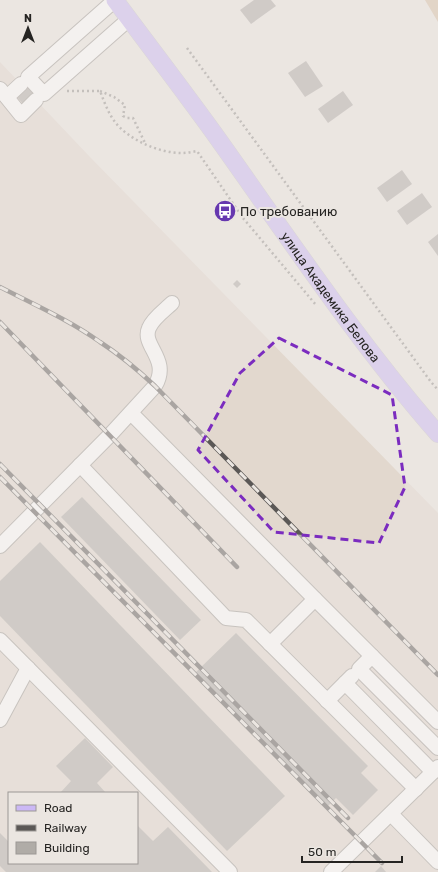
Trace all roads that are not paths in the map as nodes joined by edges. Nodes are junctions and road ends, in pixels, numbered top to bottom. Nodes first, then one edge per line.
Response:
1 (115, 0) edge
2 (129, 19) junction
3 (24, 81) junction
4 (3, 93) edge
5 (42, 95) junction
6 (172, 303) dead end
7 (130, 413) junction
8 (438, 434) edge
9 (80, 465) junction
10 (0, 546) edge
11 (315, 600) junction
12 (0, 640) edge
13 (270, 644) junction
14 (372, 656) junction
15 (28, 668) junction
16 (359, 669) junction
17 (346, 683) junction
18 (327, 701) junction
19 (0, 720) edge
20 (438, 722) edge
21 (438, 748) edge
22 (436, 770) edge
23 (416, 789) junction
24 (391, 814) junction
25 (438, 862) edge
26 (230, 872) edge
27 (331, 872) edge

1 - 2 main road, улица Академика Белова
1 - 3 lane
2 - 5 lane
2 - 8 main road, улица Академика Белова
3 - 4 lane
3 - 5 lane
4 - 5 lane
6 - 7 lane
7 - 9 lane
7 - 11 lane
9 - 10 lane
9 - 13 lane
11 - 13 lane
11 - 14 lane
12 - 15 lane
13 - 18 lane
14 - 16 lane
14 - 20 lane
15 - 19 lane
15 - 26 lane
16 - 17 lane
16 - 21 lane
17 - 18 lane
17 - 22 lane
18 - 23 lane
22 - 23 lane
23 - 24 lane
24 - 25 lane
24 - 27 lane

